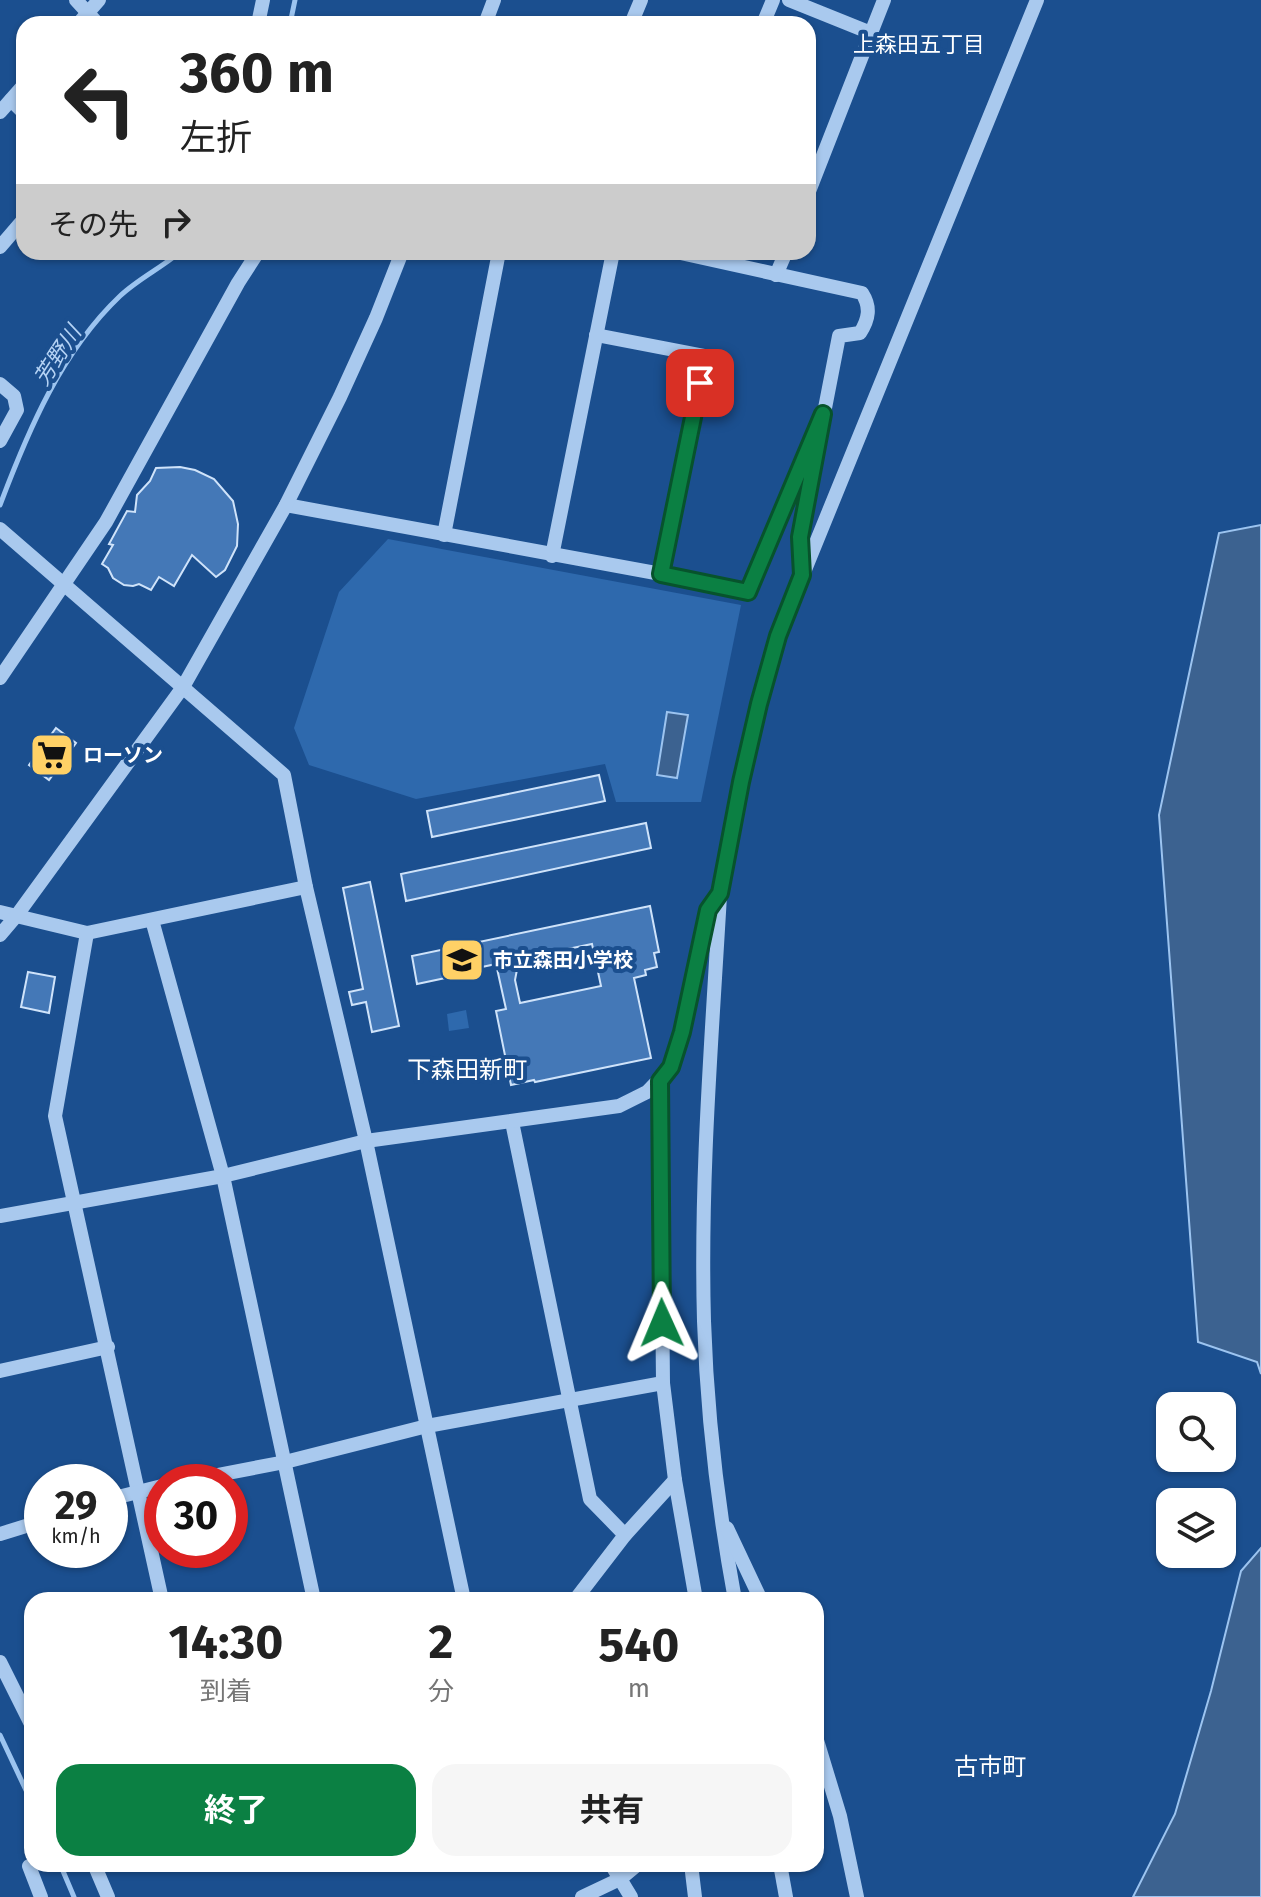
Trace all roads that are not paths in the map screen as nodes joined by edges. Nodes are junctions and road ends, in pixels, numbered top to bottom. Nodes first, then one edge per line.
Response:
1 (789, 0) edge
2 (884, 0) edge
3 (1034, 0) edge
4 (871, 33) junction
5 (16, 94) edge
6 (11, 100) junction
7 (16, 105) edge
8 (0, 112) edge
9 (816, 174) edge
10 (16, 228) edge
11 (0, 247) edge
12 (253, 260) edge
13 (399, 260) edge
14 (497, 260) edge
15 (611, 260) edge
16 (711, 260) edge
17 (783, 260) edge
18 (776, 275) junction
19 (596, 335) junction
20 (0, 384) edge
21 (823, 414) junction
22 (0, 441) edge
23 (286, 505) junction
24 (0, 529) edge
25 (444, 535) junction
26 (552, 556) junction
27 (661, 574) junction
28 (802, 575) junction
29 (66, 584) junction
30 (0, 678) edge
31 (183, 687) junction
32 (306, 887) junction
33 (720, 893) junction
34 (0, 912) edge
35 (17, 915) junction
36 (152, 920) junction
37 (87, 933) junction
38 (0, 935) edge
39 (660, 1081) junction
40 (512, 1122) junction
41 (366, 1141) junction
42 (223, 1176) junction
43 (75, 1203) junction
44 (0, 1216) edge
45 (108, 1347) junction
46 (0, 1371) edge
47 (663, 1383) junction
48 (570, 1400) junction
49 (427, 1426) junction
50 (285, 1462) junction
51 (248, 1469) edge
52 (675, 1480) junction
53 (144, 1489) edge
54 (139, 1490) junction
55 (128, 1493) edge
56 (718, 1507) junction
57 (24, 1527) edge
58 (0, 1534) edge
59 (625, 1535) junction
60 (160, 1592) edge
61 (312, 1592) edge
62 (462, 1592) edge
63 (581, 1592) edge
64 (695, 1592) edge
65 (734, 1592) edge
66 (757, 1592) edge
67 (0, 1662) edge
68 (24, 1710) edge
69 (824, 1763) edge
70 (31, 1872) edge
71 (97, 1872) edge
72 (616, 1872) edge
73 (628, 1872) edge
74 (692, 1872) edge
75 (781, 1872) edge
76 (620, 1879) junction
77 (39, 1896) edge
78 (108, 1897) edge
79 (582, 1897) edge
80 (631, 1897) edge
81 (695, 1897) edge
82 (786, 1897) edge
83 (857, 1897) edge

1 - 4 street
2 - 4 street
3 - 28 street
4 - 9 street
5 - 6 street
6 - 7 street
6 - 8 street
10 - 11 street
12 - 29 street
13 - 23 street
14 - 25 street
15 - 19 street
16 - 18 street
17 - 18 street
18 - 21 street
19 - 26 street
19 - 27 street
20 - 22 street
21 - 27 street
21 - 28 street
23 - 25 street
23 - 31 street
24 - 29 street
25 - 26 street
26 - 27 street
28 - 33 street
29 - 30 street
29 - 31 street
31 - 32 street
31 - 35 street
32 - 36 street
32 - 41 street
33 - 39 street
33 - 56 street
34 - 35 street
35 - 37 street
35 - 38 street
36 - 37 street
36 - 42 street
37 - 43 street
39 - 40 street
39 - 47 street
40 - 41 street
40 - 48 street
41 - 42 street
41 - 49 street
42 - 43 street
42 - 50 street
43 - 44 street
43 - 45 street
45 - 46 street
45 - 54 street
47 - 48 street
47 - 52 street
48 - 49 street
48 - 59 street
49 - 50 street
49 - 62 street
50 - 51 street
50 - 61 street
52 - 59 street
52 - 64 street
53 - 54 street
54 - 55 street
54 - 60 street
56 - 65 street
56 - 66 street
57 - 58 street
59 - 63 street
67 - 68 street
69 - 83 street
70 - 77 street
71 - 78 street
72 - 76 street
73 - 76 street
74 - 81 street
75 - 82 street
76 - 79 street
76 - 80 street

